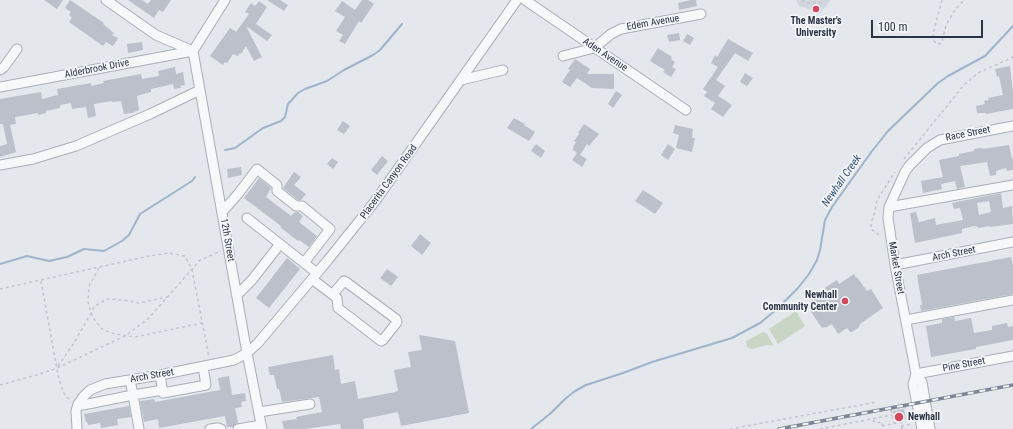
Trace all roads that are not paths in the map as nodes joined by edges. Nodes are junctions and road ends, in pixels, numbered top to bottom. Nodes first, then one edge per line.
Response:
1 (106, 0) edge
2 (225, 0) edge
3 (517, 0) edge
4 (525, 0) edge
5 (702, 14) dead end
6 (594, 48) junction
7 (17, 49) dead end
8 (193, 51) junction
9 (563, 56) dead end
10 (0, 70) edge
11 (504, 70) dead end
12 (461, 80) junction
13 (0, 87) edge
14 (200, 90) junction
15 (686, 110) dead end
16 (1013, 126) edge
17 (907, 162) joint
18 (0, 165) edge
19 (1013, 185) edge
20 (889, 207) junction
21 (222, 212) junction
22 (247, 218) dead end
23 (1013, 242) edge
24 (280, 244) junction
25 (304, 263) junction
26 (895, 265) junction
27 (315, 276) junction
28 (333, 294) junction
29 (237, 295) junction
30 (1013, 300) edge
31 (906, 320) junction
32 (247, 353) junction
33 (1013, 356) edge
34 (207, 366) junction
35 (916, 374) junction
36 (160, 375) junction
37 (130, 380) junction
38 (163, 390) junction
39 (133, 395) junction
40 (78, 404) junction
41 (310, 404) dead end
42 (259, 412) junction
43 (76, 424) edge
44 (262, 427) edge
45 (139, 429) edge
46 (210, 429) edge
47 (221, 429) edge
48 (238, 429) edge
49 (922, 429) edge
50 (930, 429) edge

1 - 8 street
2 - 8 street
3 - 12 street, Placerita Canyon Road
4 - 6 street, Aden Avenue
5 - 6 street, Edem Avenue
6 - 9 street, Edem Avenue
6 - 15 street, Aden Avenue
7 - 10 street
8 - 13 street, Alderbrook Drive
8 - 14 street, 12th Street
11 - 12 street
12 - 27 street, Placerita Canyon Road
14 - 18 street
14 - 21 street, 12th Street
16 - 17 street, Race Street
17 - 20 street, Market Street
19 - 20 street
20 - 26 street, Market Street
21 - 25 street
21 - 29 street, 12th Street
22 - 24 street
23 - 26 street, Arch Street
24 - 25 street
24 - 29 street
25 - 27 street
26 - 31 street, Market Street
27 - 28 street
27 - 32 street, Placerita Canyon Road
28 - 28 street
29 - 32 street, 12th Street
30 - 31 street
31 - 35 street, Market Street
32 - 34 street, Arch Street
32 - 42 street, 12th Street
33 - 35 street, Pine Street
34 - 36 street, Arch Street
34 - 38 street
35 - 49 street, Market Street
35 - 50 street, Market Street
36 - 37 street, Arch Street
36 - 38 street
37 - 39 street
37 - 40 street, Arch Street
38 - 39 street
39 - 40 street
39 - 45 street
40 - 43 street
41 - 42 street
42 - 44 street, 12th Street
44 - 48 street
46 - 47 street

